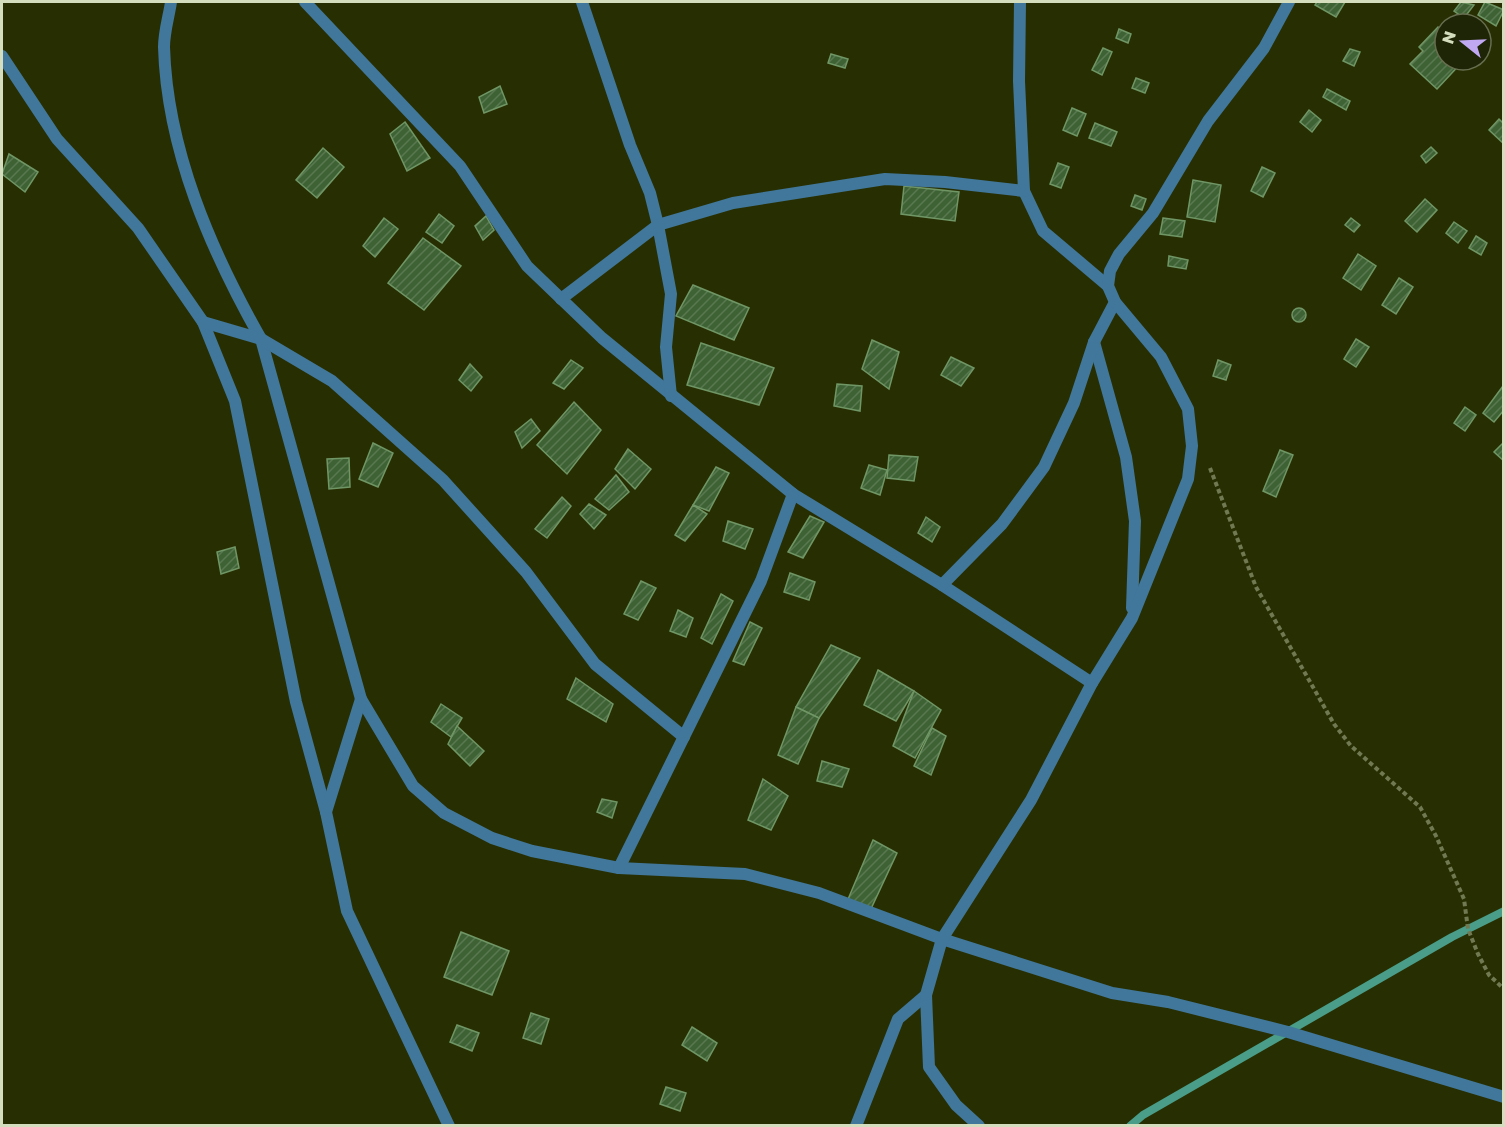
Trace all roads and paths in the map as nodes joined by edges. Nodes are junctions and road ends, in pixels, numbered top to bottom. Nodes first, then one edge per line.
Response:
1 (171, 2) edge
2 (305, 2) edge
3 (582, 2) edge
4 (1020, 2) edge
5 (1289, 2) edge
6 (2, 56) edge
7 (1024, 191) junction
8 (658, 225) junction
9 (1108, 286) junction
10 (561, 299) junction
11 (1115, 302) junction
12 (203, 322) junction
13 (261, 339) junction
14 (1094, 342) junction
15 (670, 396) junction
16 (1209, 464) dead end
17 (793, 494) junction
18 (942, 585) junction
19 (1132, 618) junction
20 (1092, 683) junction
21 (361, 699) junction
22 (684, 737) junction
23 (326, 812) junction
24 (619, 868) junction
25 (942, 939) junction
26 (1503, 988) edge
27 (926, 994) junction
28 (1503, 1097) edge
29 (449, 1125) edge
30 (856, 1125) edge
31 (979, 1125) edge

1 - 13 street
2 - 10 street
3 - 8 street
4 - 7 street
5 - 9 street
6 - 12 street
7 - 8 street
7 - 9 street
8 - 10 street
8 - 15 street
9 - 11 street
10 - 15 street
11 - 14 street
11 - 19 street
12 - 13 street
12 - 23 street
13 - 21 street
13 - 22 street
14 - 18 street
14 - 19 street
15 - 17 street
16 - 26 path
17 - 18 street
17 - 22 street
18 - 20 street
19 - 20 street
20 - 25 street
21 - 23 street
21 - 24 street
22 - 24 street
23 - 29 street
24 - 25 street
25 - 27 street
25 - 28 street
27 - 30 street
27 - 31 street

